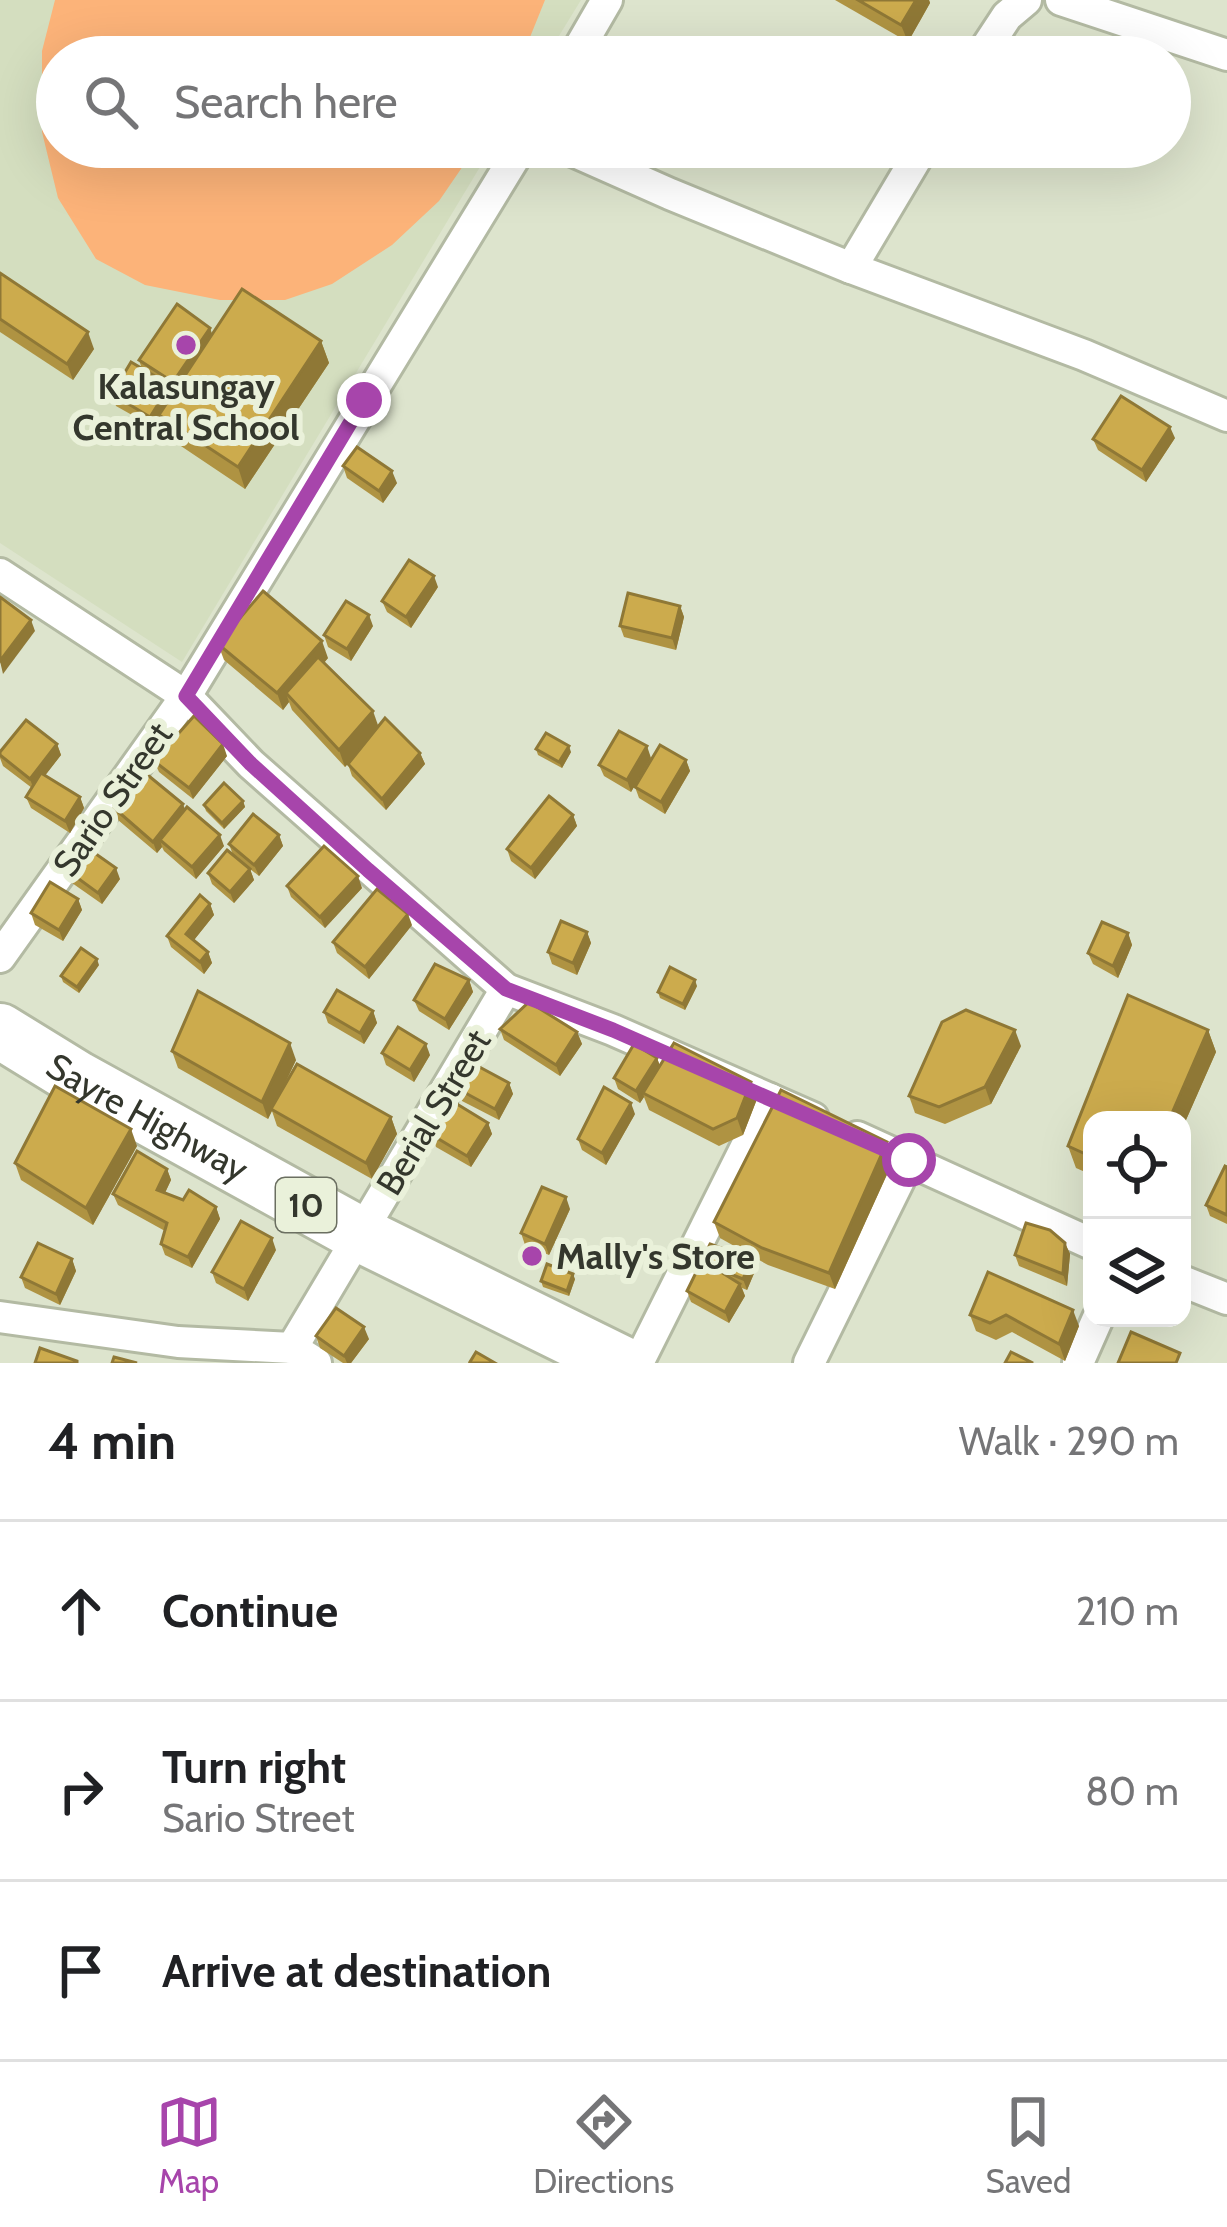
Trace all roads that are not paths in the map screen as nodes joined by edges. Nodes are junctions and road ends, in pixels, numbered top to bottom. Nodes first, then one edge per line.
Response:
1 (607, 0) edge
2 (1026, 0) edge
3 (1061, 0) edge
4 (586, 36) edge
5 (994, 36) edge
6 (1170, 36) edge
7 (1191, 43) edge
8 (1227, 55) edge
9 (508, 168) edge
10 (611, 168) edge
11 (911, 168) edge
12 (851, 268) junction
13 (1227, 416) edge
14 (0, 574) edge
15 (186, 696) junction
16 (0, 957) edge
17 (506, 989) junction
18 (0, 1031) edge
19 (770, 1099) junction
20 (909, 1160) junction
21 (359, 1234) junction
22 (1083, 1240) edge
23 (1191, 1285) edge
24 (1227, 1299) edge
25 (0, 1318) edge
26 (1095, 1327) edge
27 (304, 1356) edge
28 (621, 1363) edge
29 (638, 1363) edge
30 (809, 1363) edge
31 (1078, 1363) edge

1 - 4 street
2 - 5 street
3 - 6 street
7 - 8 street
9 - 15 street, Sario Street
10 - 12 street
11 - 12 street
12 - 13 street
14 - 15 street
15 - 16 street, Sario Street
15 - 17 street
17 - 19 street
17 - 21 street, Berial Street
18 - 21 highway, Sayre Highway / 10
19 - 20 street
19 - 29 street
20 - 22 street
20 - 30 street
21 - 27 street, Berial Street
21 - 28 highway, Sayre Highway / 10
23 - 24 street
25 - 27 street
26 - 31 street

